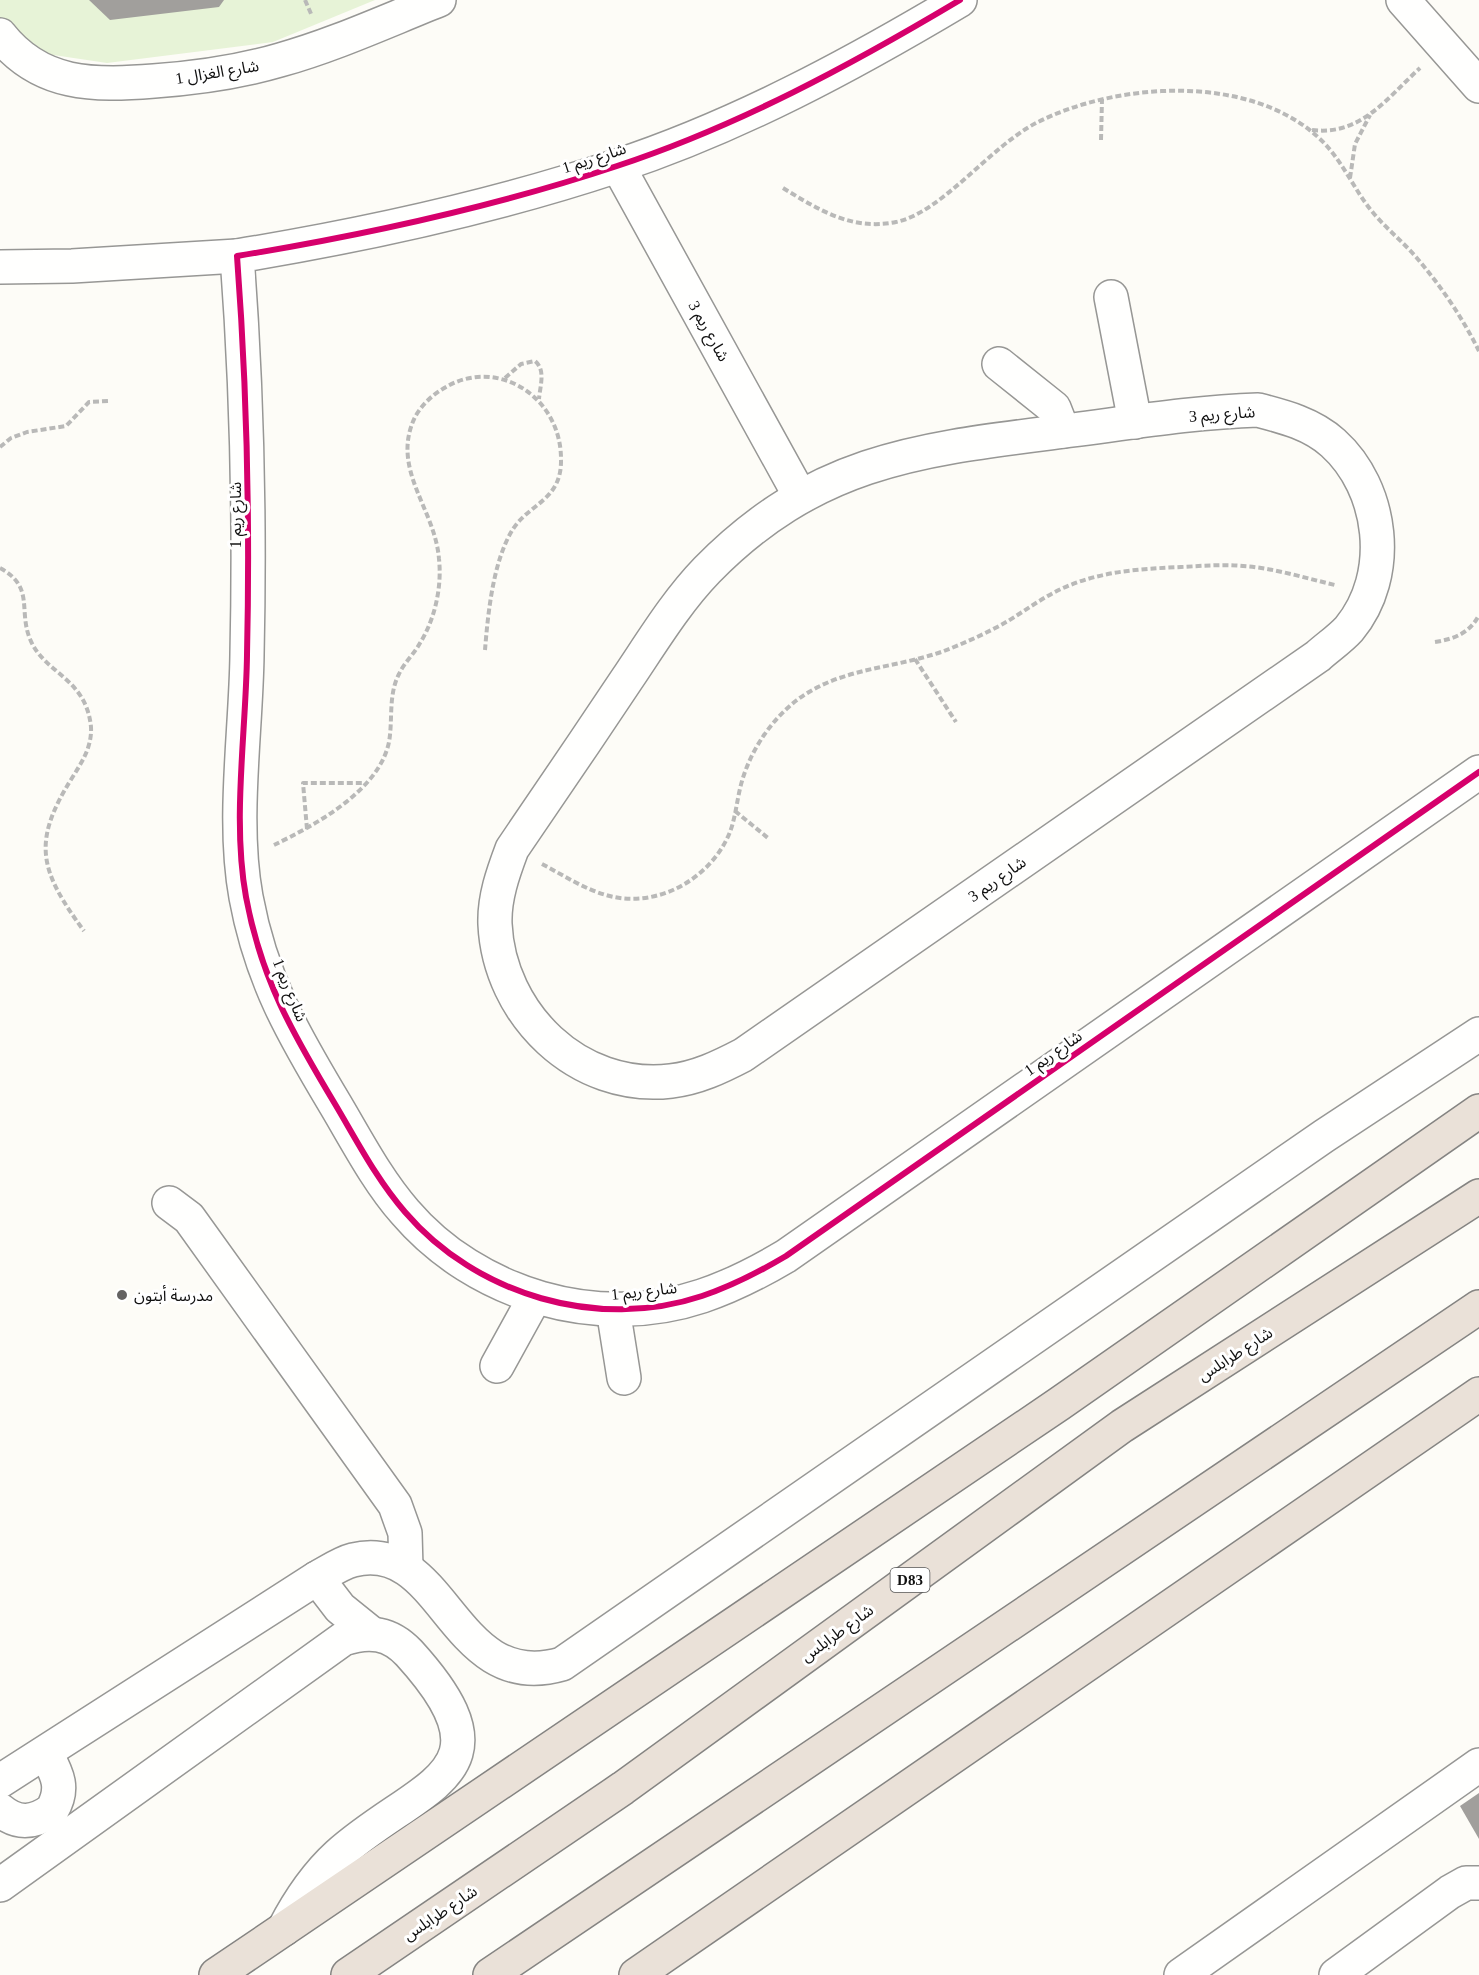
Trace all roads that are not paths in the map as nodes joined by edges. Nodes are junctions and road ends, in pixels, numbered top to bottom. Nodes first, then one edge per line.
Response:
1 (438, 0) edge
2 (960, 0) edge
3 (1403, 0) edge
4 (0, 35) edge
5 (1479, 86) edge
6 (618, 166) junction
7 (237, 256) junction
8 (0, 267) edge
9 (1111, 297) dead end
10 (999, 364) dead end
11 (1134, 422) junction
12 (1063, 431) junction
13 (800, 496) junction
14 (1479, 772) edge
15 (1479, 1034) edge
16 (1479, 1111) edge
17 (1479, 1196) edge
18 (169, 1203) dead end
19 (535, 1297) junction
20 (1479, 1307) edge
21 (613, 1309) junction
22 (497, 1366) dead end
23 (624, 1378) dead end
24 (1479, 1394) edge
25 (406, 1568) junction
26 (317, 1578) junction
27 (371, 1633) junction
28 (46, 1753) junction
29 (1479, 1765) edge
30 (0, 1782) edge
31 (0, 1810) edge
32 (1479, 1883) edge
33 (0, 1886) edge
34 (285, 1929) junction
35 (1215, 1965) edge
36 (216, 1975) edge
37 (348, 1975) edge
38 (490, 1975) edge
39 (636, 1975) edge
40 (1181, 1975) edge
41 (1336, 1975) edge

1 - 4 street, شارع الغزال 1
2 - 6 street, شارع ريم 1
3 - 5 street
6 - 7 street, شارع ريم 1
6 - 13 street, شارع ريم 3
7 - 8 street, شارع ريم 1
7 - 19 street, شارع ريم 1
9 - 11 street
10 - 12 street
11 - 12 street, شارع ريم 3
11 - 13 street, شارع ريم 3
12 - 13 street, شارع ريم 3
14 - 21 street, شارع ريم 1
15 - 25 street
16 - 34 highway
17 - 37 highway, شارع طرابلس / D83
18 - 25 street
19 - 21 street, شارع ريم 1
19 - 22 street
20 - 38 highway
21 - 23 street
24 - 39 highway
25 - 26 street
26 - 27 street
26 - 28 street
27 - 33 street
27 - 34 street
28 - 30 street
28 - 31 street
29 - 35 street
32 - 41 street
34 - 36 highway
35 - 40 street

